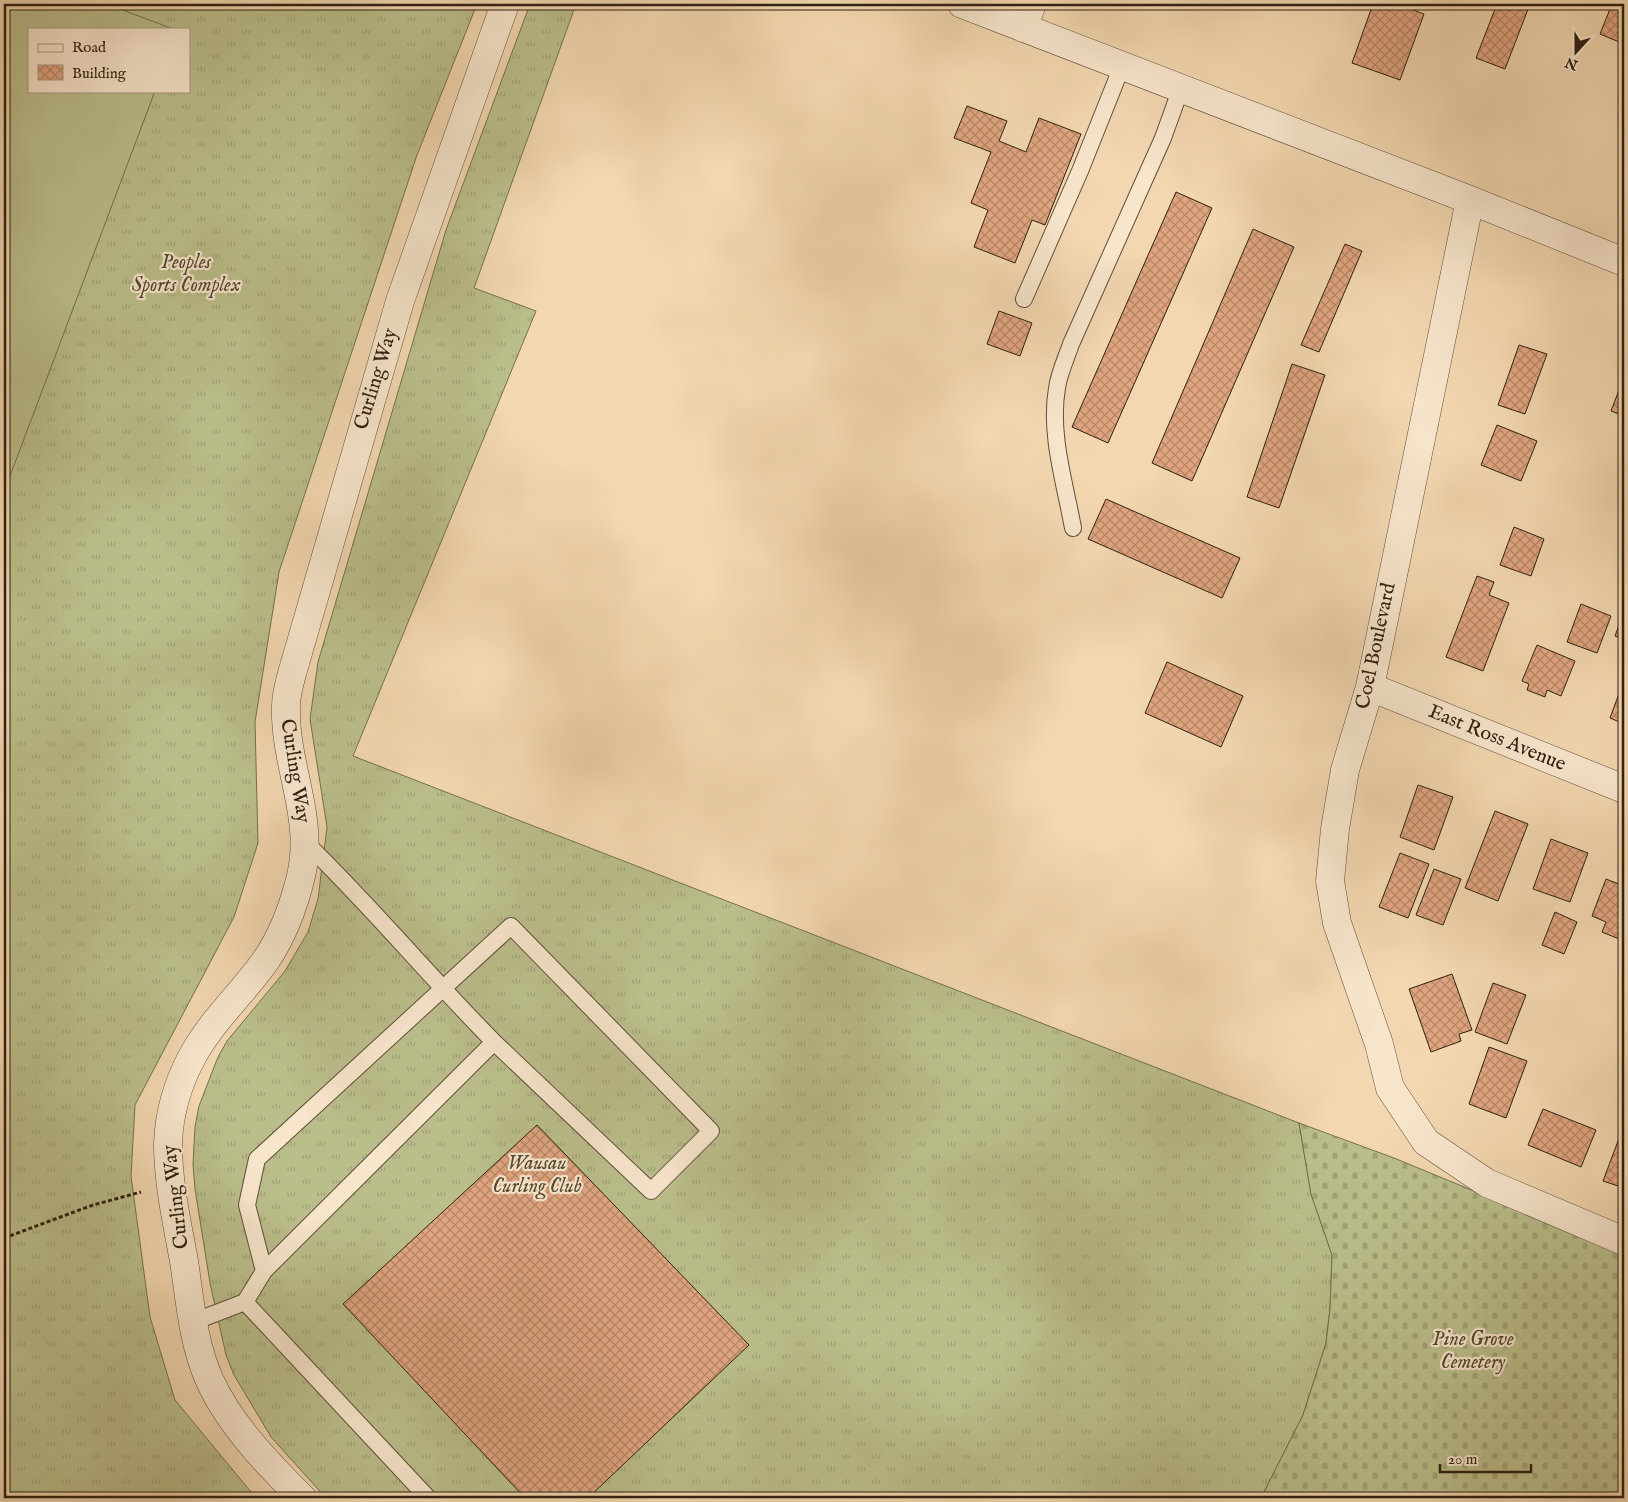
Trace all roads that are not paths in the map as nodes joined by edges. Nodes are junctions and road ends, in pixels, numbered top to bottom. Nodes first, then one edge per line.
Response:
1 (505, 4) edge
2 (962, 4) edge
3 (1028, 16) edge
4 (1122, 66) junction
5 (1181, 88) junction
6 (1470, 200) junction
7 (1624, 262) edge
8 (1024, 298) dead end
9 (1073, 528) dead end
10 (1370, 687) junction
11 (1624, 789) edge
12 (305, 842) junction
13 (442, 989) junction
14 (494, 1042) junction
15 (1624, 1241) edge
16 (264, 1271) junction
17 (245, 1302) junction
18 (193, 1322) junction
19 (302, 1498) edge
20 (428, 1498) edge

1 - 12 street, Curling Way
2 - 3 street
3 - 4 street
4 - 5 street
4 - 8 lane
5 - 6 street
5 - 9 lane
6 - 7 street
6 - 10 street, Coel Boulevard
10 - 11 street, East Ross Avenue
10 - 15 street, Coel Boulevard
12 - 13 lane
12 - 18 street, Curling Way
13 - 14 lane
13 - 14 lane
13 - 16 lane
14 - 16 lane
16 - 17 lane
17 - 18 lane
17 - 20 lane
18 - 19 street, Curling Way

